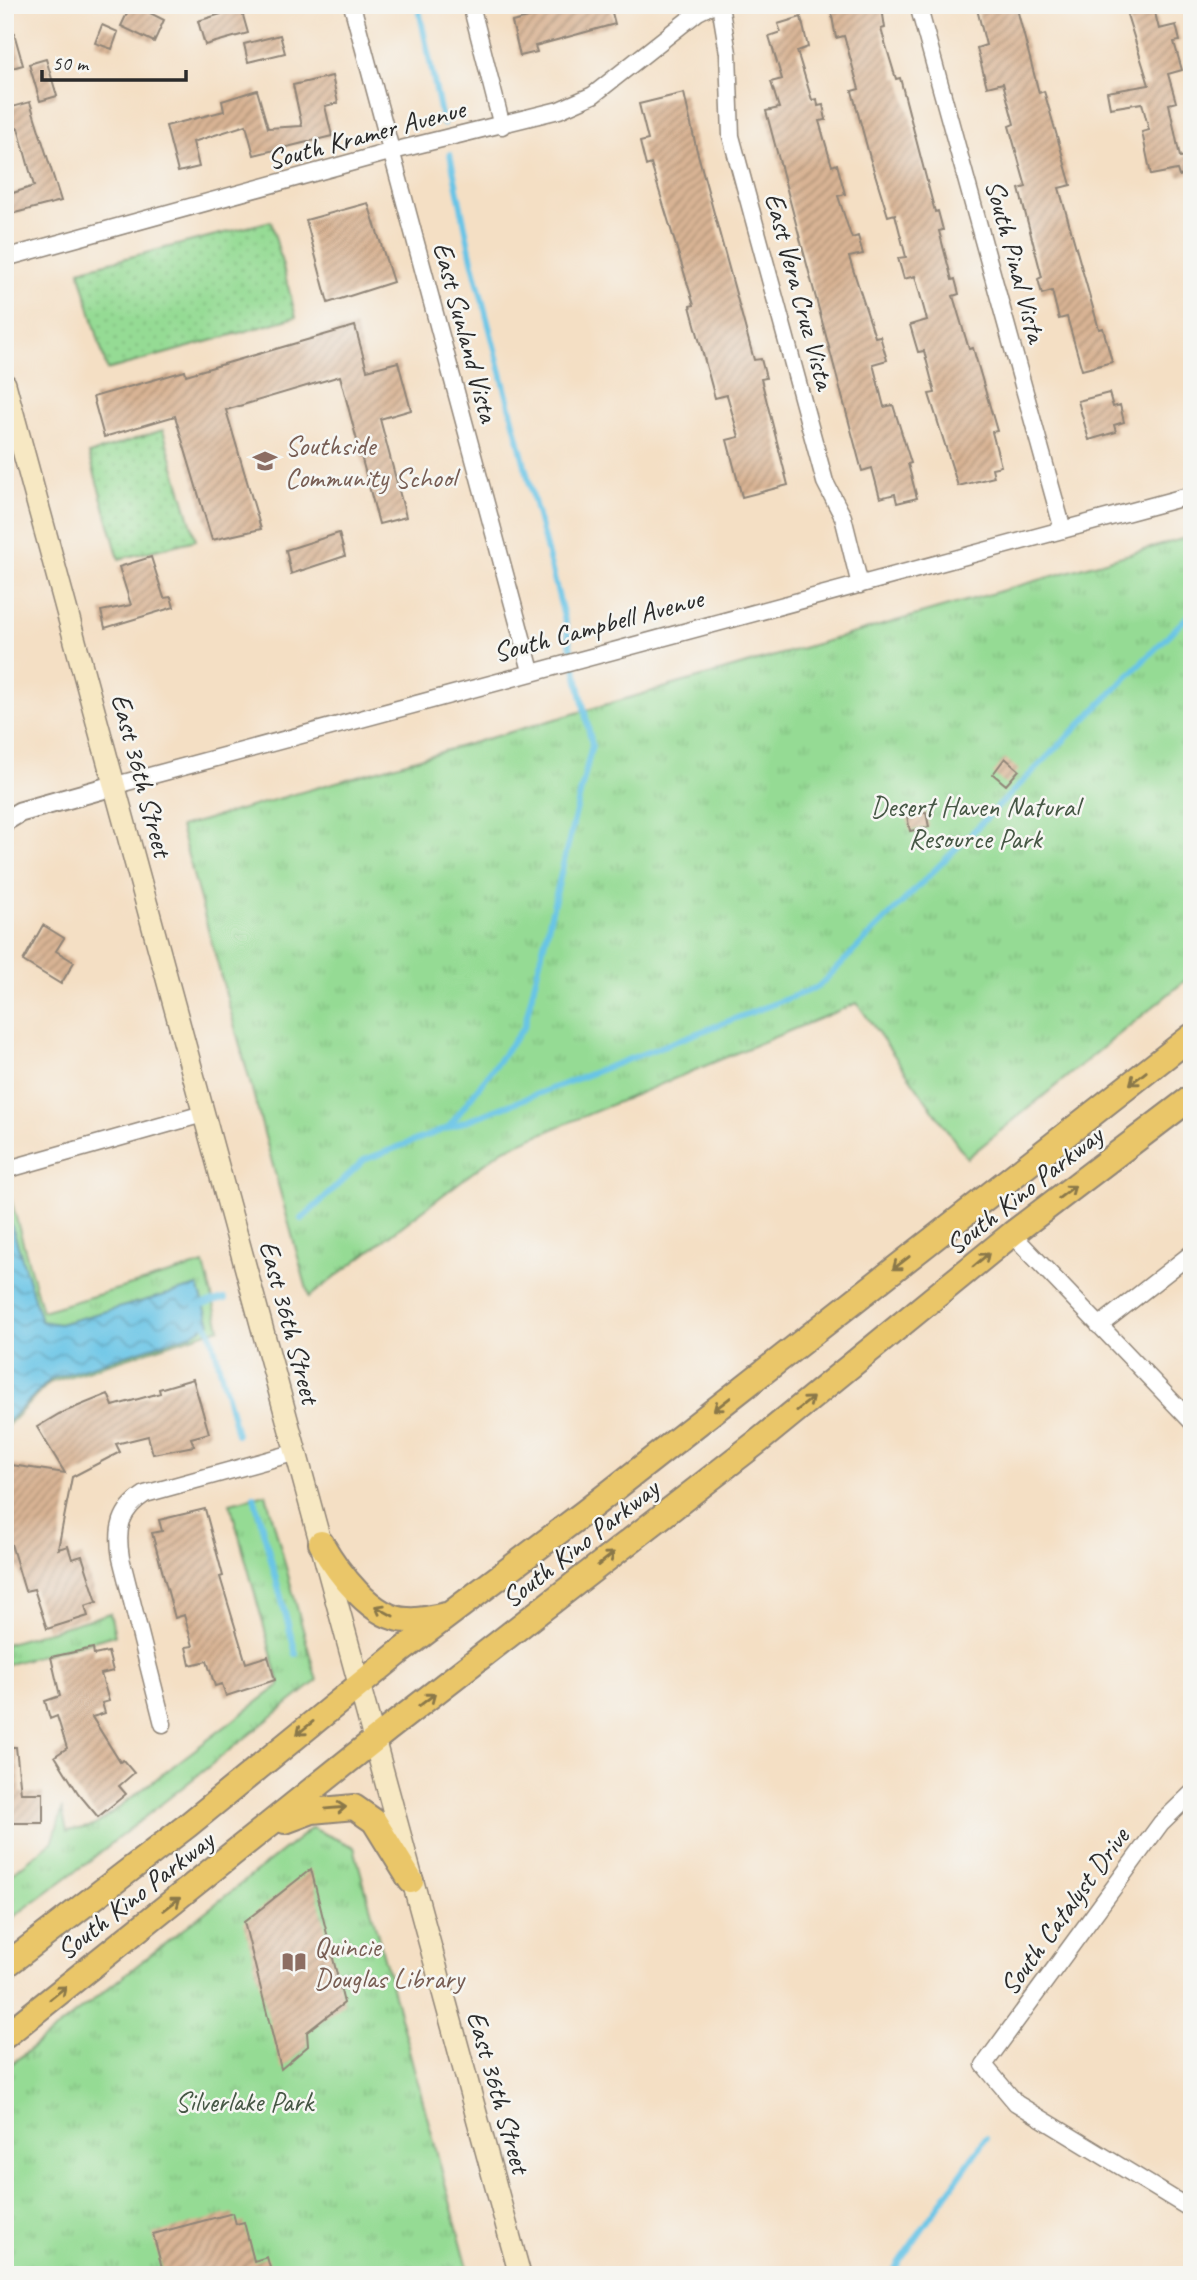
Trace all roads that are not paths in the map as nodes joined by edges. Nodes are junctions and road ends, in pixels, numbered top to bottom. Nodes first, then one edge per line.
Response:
1 (352, 5) edge
2 (471, 5) edge
3 (712, 5) edge
4 (720, 5) edge
5 (918, 5) edge
6 (502, 126) junction
7 (390, 152) junction
8 (5, 258) edge
9 (5, 384) edge
10 (1192, 495) edge
11 (1063, 530) junction
12 (860, 585) junction
13 (531, 671) junction
14 (116, 785) junction
15 (10, 814) edge
16 (1192, 1036) edge
17 (1192, 1097) edge
18 (203, 1114) junction
19 (5, 1170) edge
20 (1012, 1234) junction
21 (1192, 1253) edge
22 (1099, 1326) junction
23 (1192, 1422) edge
24 (297, 1452) junction
25 (321, 1543) junction
26 (450, 1614) junction
27 (358, 1685) junction
28 (163, 1724) dead end
29 (373, 1742) junction
30 (1192, 1793) edge
31 (271, 1826) junction
32 (411, 1881) junction
33 (5, 1966) edge
34 (5, 2036) edge
35 (1192, 2210) edge
36 (520, 2275) edge

1 - 7 street, East Sunland Vista
2 - 6 street
3 - 6 street, South Kramer Avenue
4 - 12 street, East Vera Cruz Vista
5 - 11 street, South Pinal Vista
6 - 7 street, South Kramer Avenue
7 - 8 street, South Kramer Avenue
7 - 13 street, East Sunland Vista
9 - 14 main road, East 36th Street
10 - 11 street, South Campbell Avenue
11 - 12 street, South Campbell Avenue
12 - 13 street, South Campbell Avenue
13 - 14 street, South Campbell Avenue
14 - 15 street, South Campbell Avenue
14 - 18 main road, East 36th Street
16 -> 26 main road, South Kino Parkway
20 -> 17 main road, South Kino Parkway
18 - 19 street
18 - 24 main road, East 36th Street
20 - 22 street
29 -> 20 main road, South Kino Parkway
21 - 22 street
22 - 23 street
24 - 25 main road, East 36th Street
24 - 28 street
26 -> 25 main road
25 - 27 main road, East 36th Street
26 - 27 main road, South Kino Parkway
27 - 29 main road, East 36th Street
27 -> 33 main road, South Kino Parkway
29 - 31 main road, South Kino Parkway
29 - 32 main road, East 36th Street
30 - 35 street, South Catalyst Drive
31 -> 32 main road
34 -> 31 main road, South Kino Parkway
32 - 36 main road, East 36th Street

